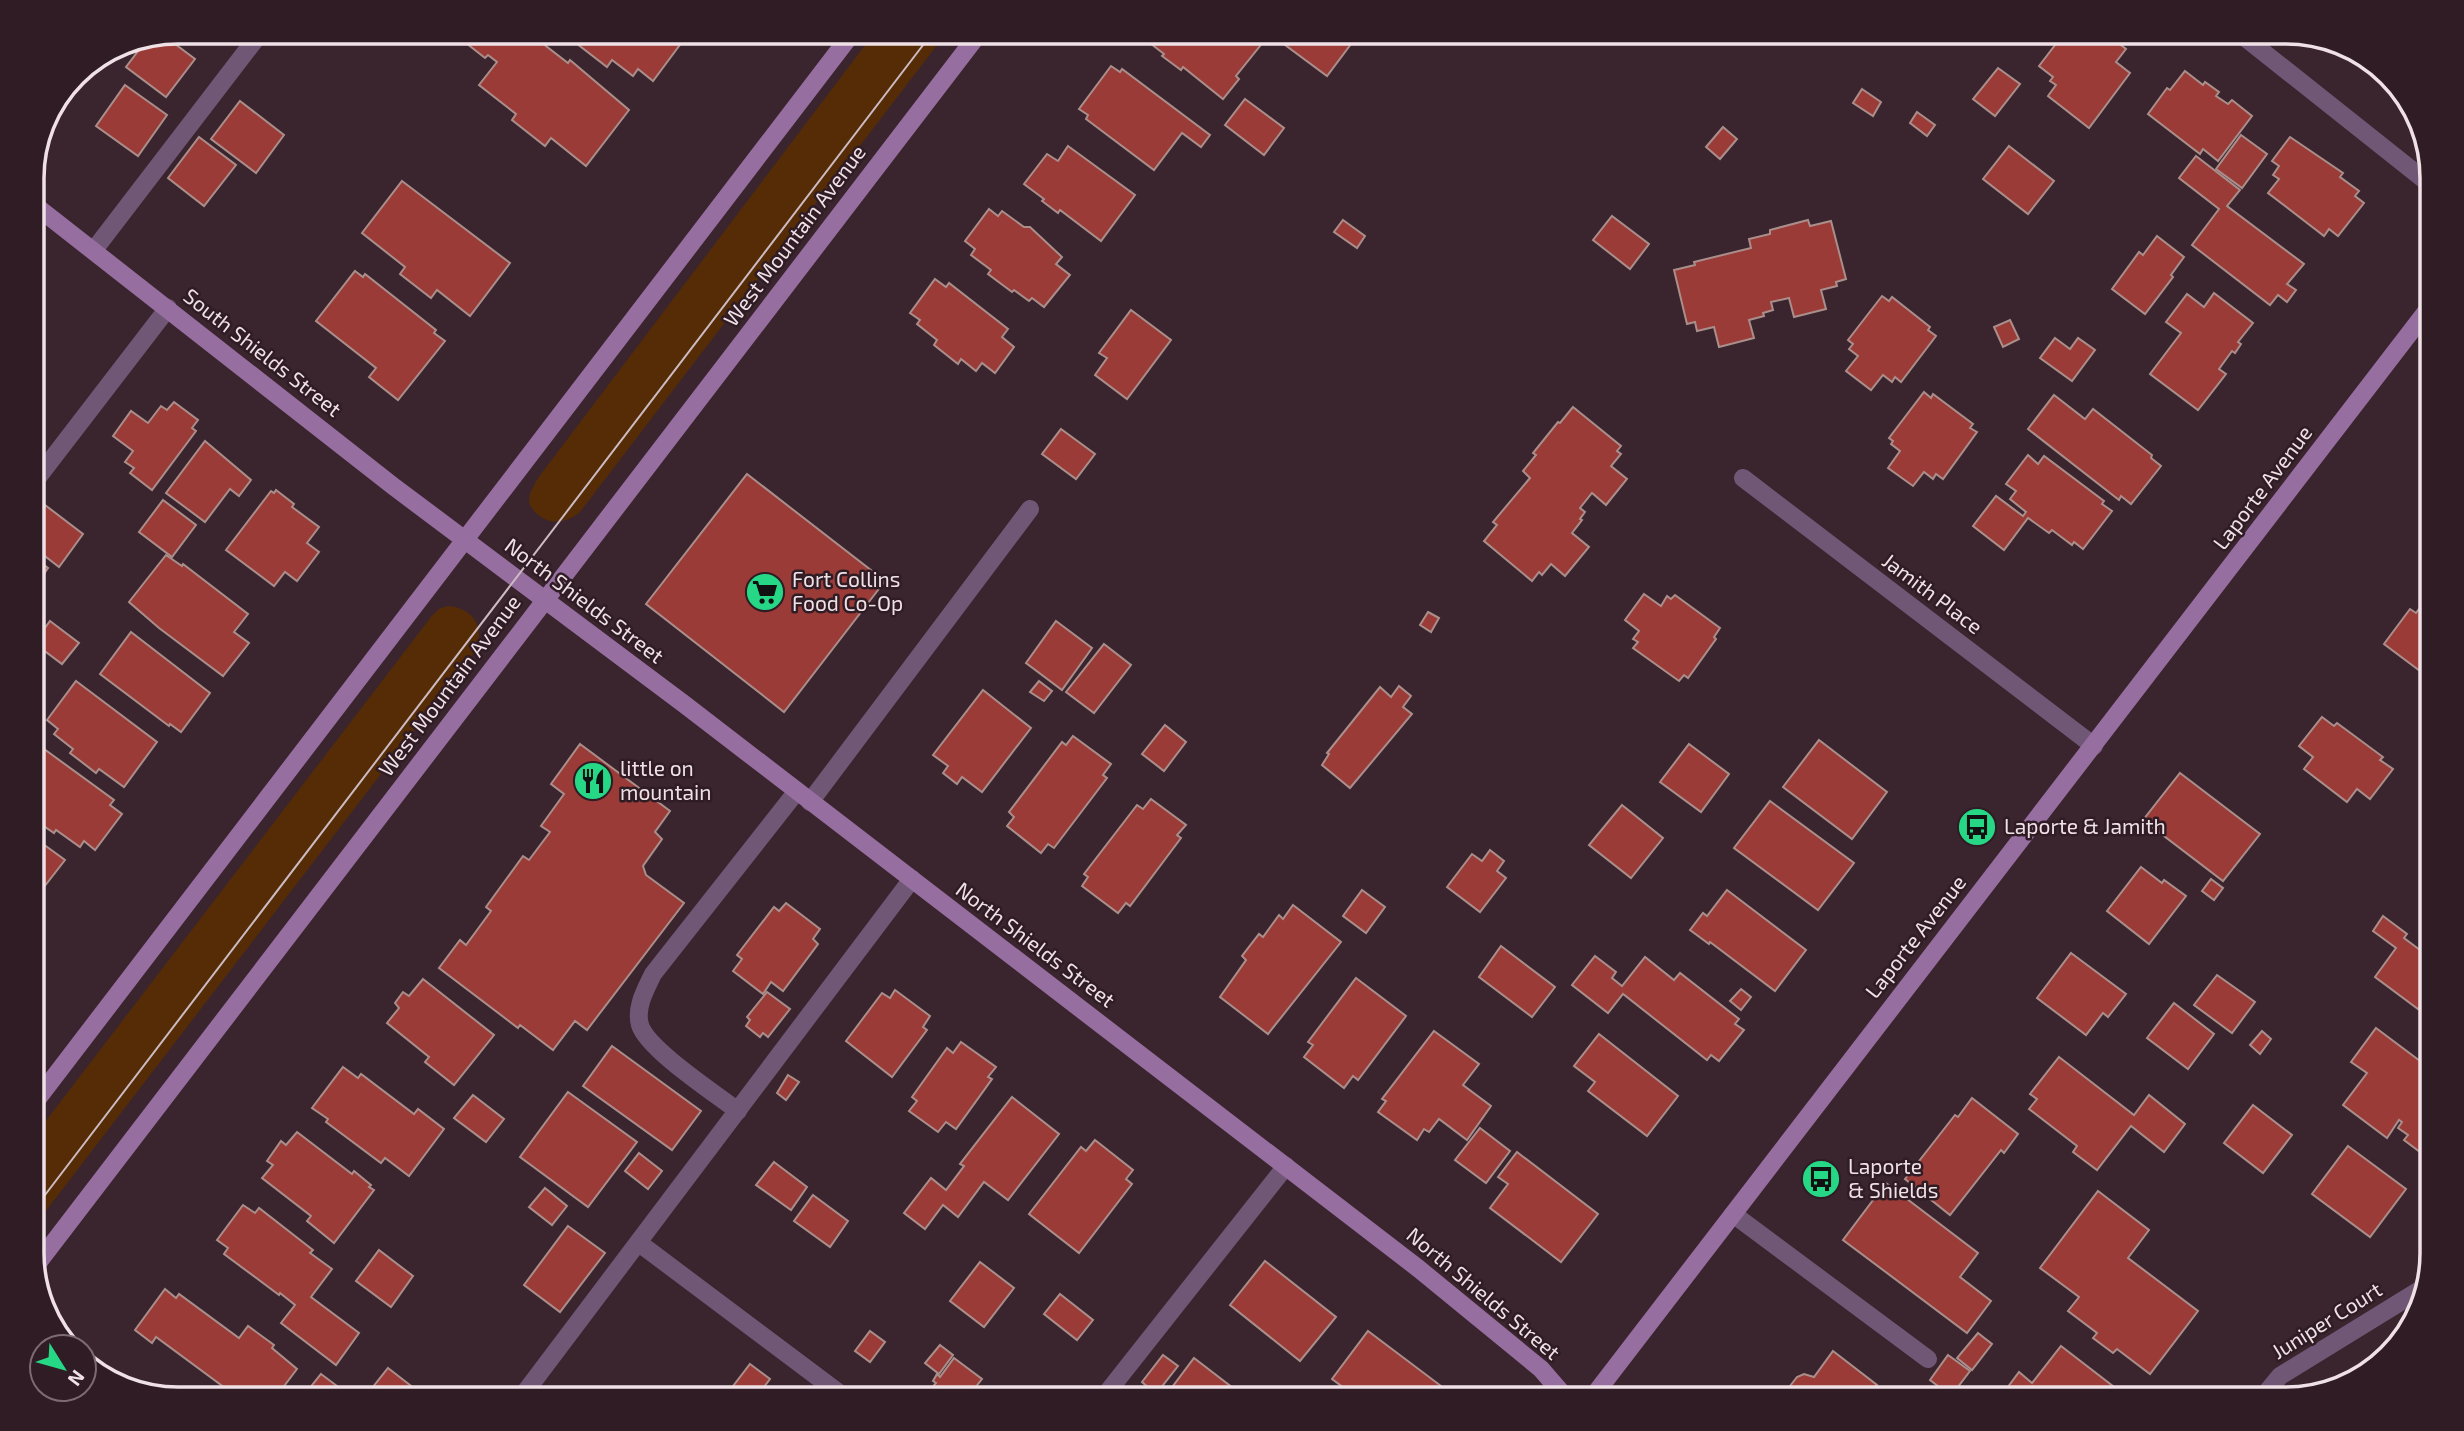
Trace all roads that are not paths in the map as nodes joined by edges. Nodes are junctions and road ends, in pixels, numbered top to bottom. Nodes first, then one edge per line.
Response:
1 (252, 44) edge
2 (844, 44) edge
3 (971, 44) edge
4 (2253, 44) edge
5 (2420, 177) edge
6 (44, 212) edge
7 (94, 250) junction
8 (168, 308) junction
9 (2420, 320) edge
10 (44, 469) edge
11 (1743, 478) dead end
12 (1030, 509) dead end
13 (465, 539) junction
14 (545, 599) junction
15 (2094, 746) junction
16 (804, 796) junction
17 (912, 879) junction
18 (44, 1090) edge
19 (738, 1111) junction
20 (1286, 1166) junction
21 (1733, 1214) junction
22 (639, 1243) junction
23 (44, 1256) edge
24 (2414, 1294) edge
25 (1928, 1359) dead end
26 (529, 1387) edge
27 (831, 1387) edge
28 (1111, 1387) edge
29 (1557, 1387) edge
30 (1600, 1387) edge
31 (2271, 1387) edge

1 - 7 street
2 - 13 street
3 - 14 street, West Mountain Avenue
4 - 5 street
6 - 7 street, South Shields Street
7 - 8 street, South Shields Street
8 - 10 street
8 - 13 street, South Shields Street
9 - 15 street, Laporte Avenue
11 - 15 street, Jamith Place
12 - 16 street
13 - 14 street, North Shields Street
13 - 18 street
14 - 16 street, North Shields Street
14 - 23 street, West Mountain Avenue
15 - 21 street, Laporte Avenue
16 - 17 street, North Shields Street
16 - 19 street
17 - 19 street
17 - 20 street, North Shields Street
19 - 22 street
20 - 28 street
20 - 29 street, North Shields Street
21 - 25 street
21 - 30 street, Laporte Avenue
22 - 26 street
22 - 27 street
24 - 31 street, Juniper Court

